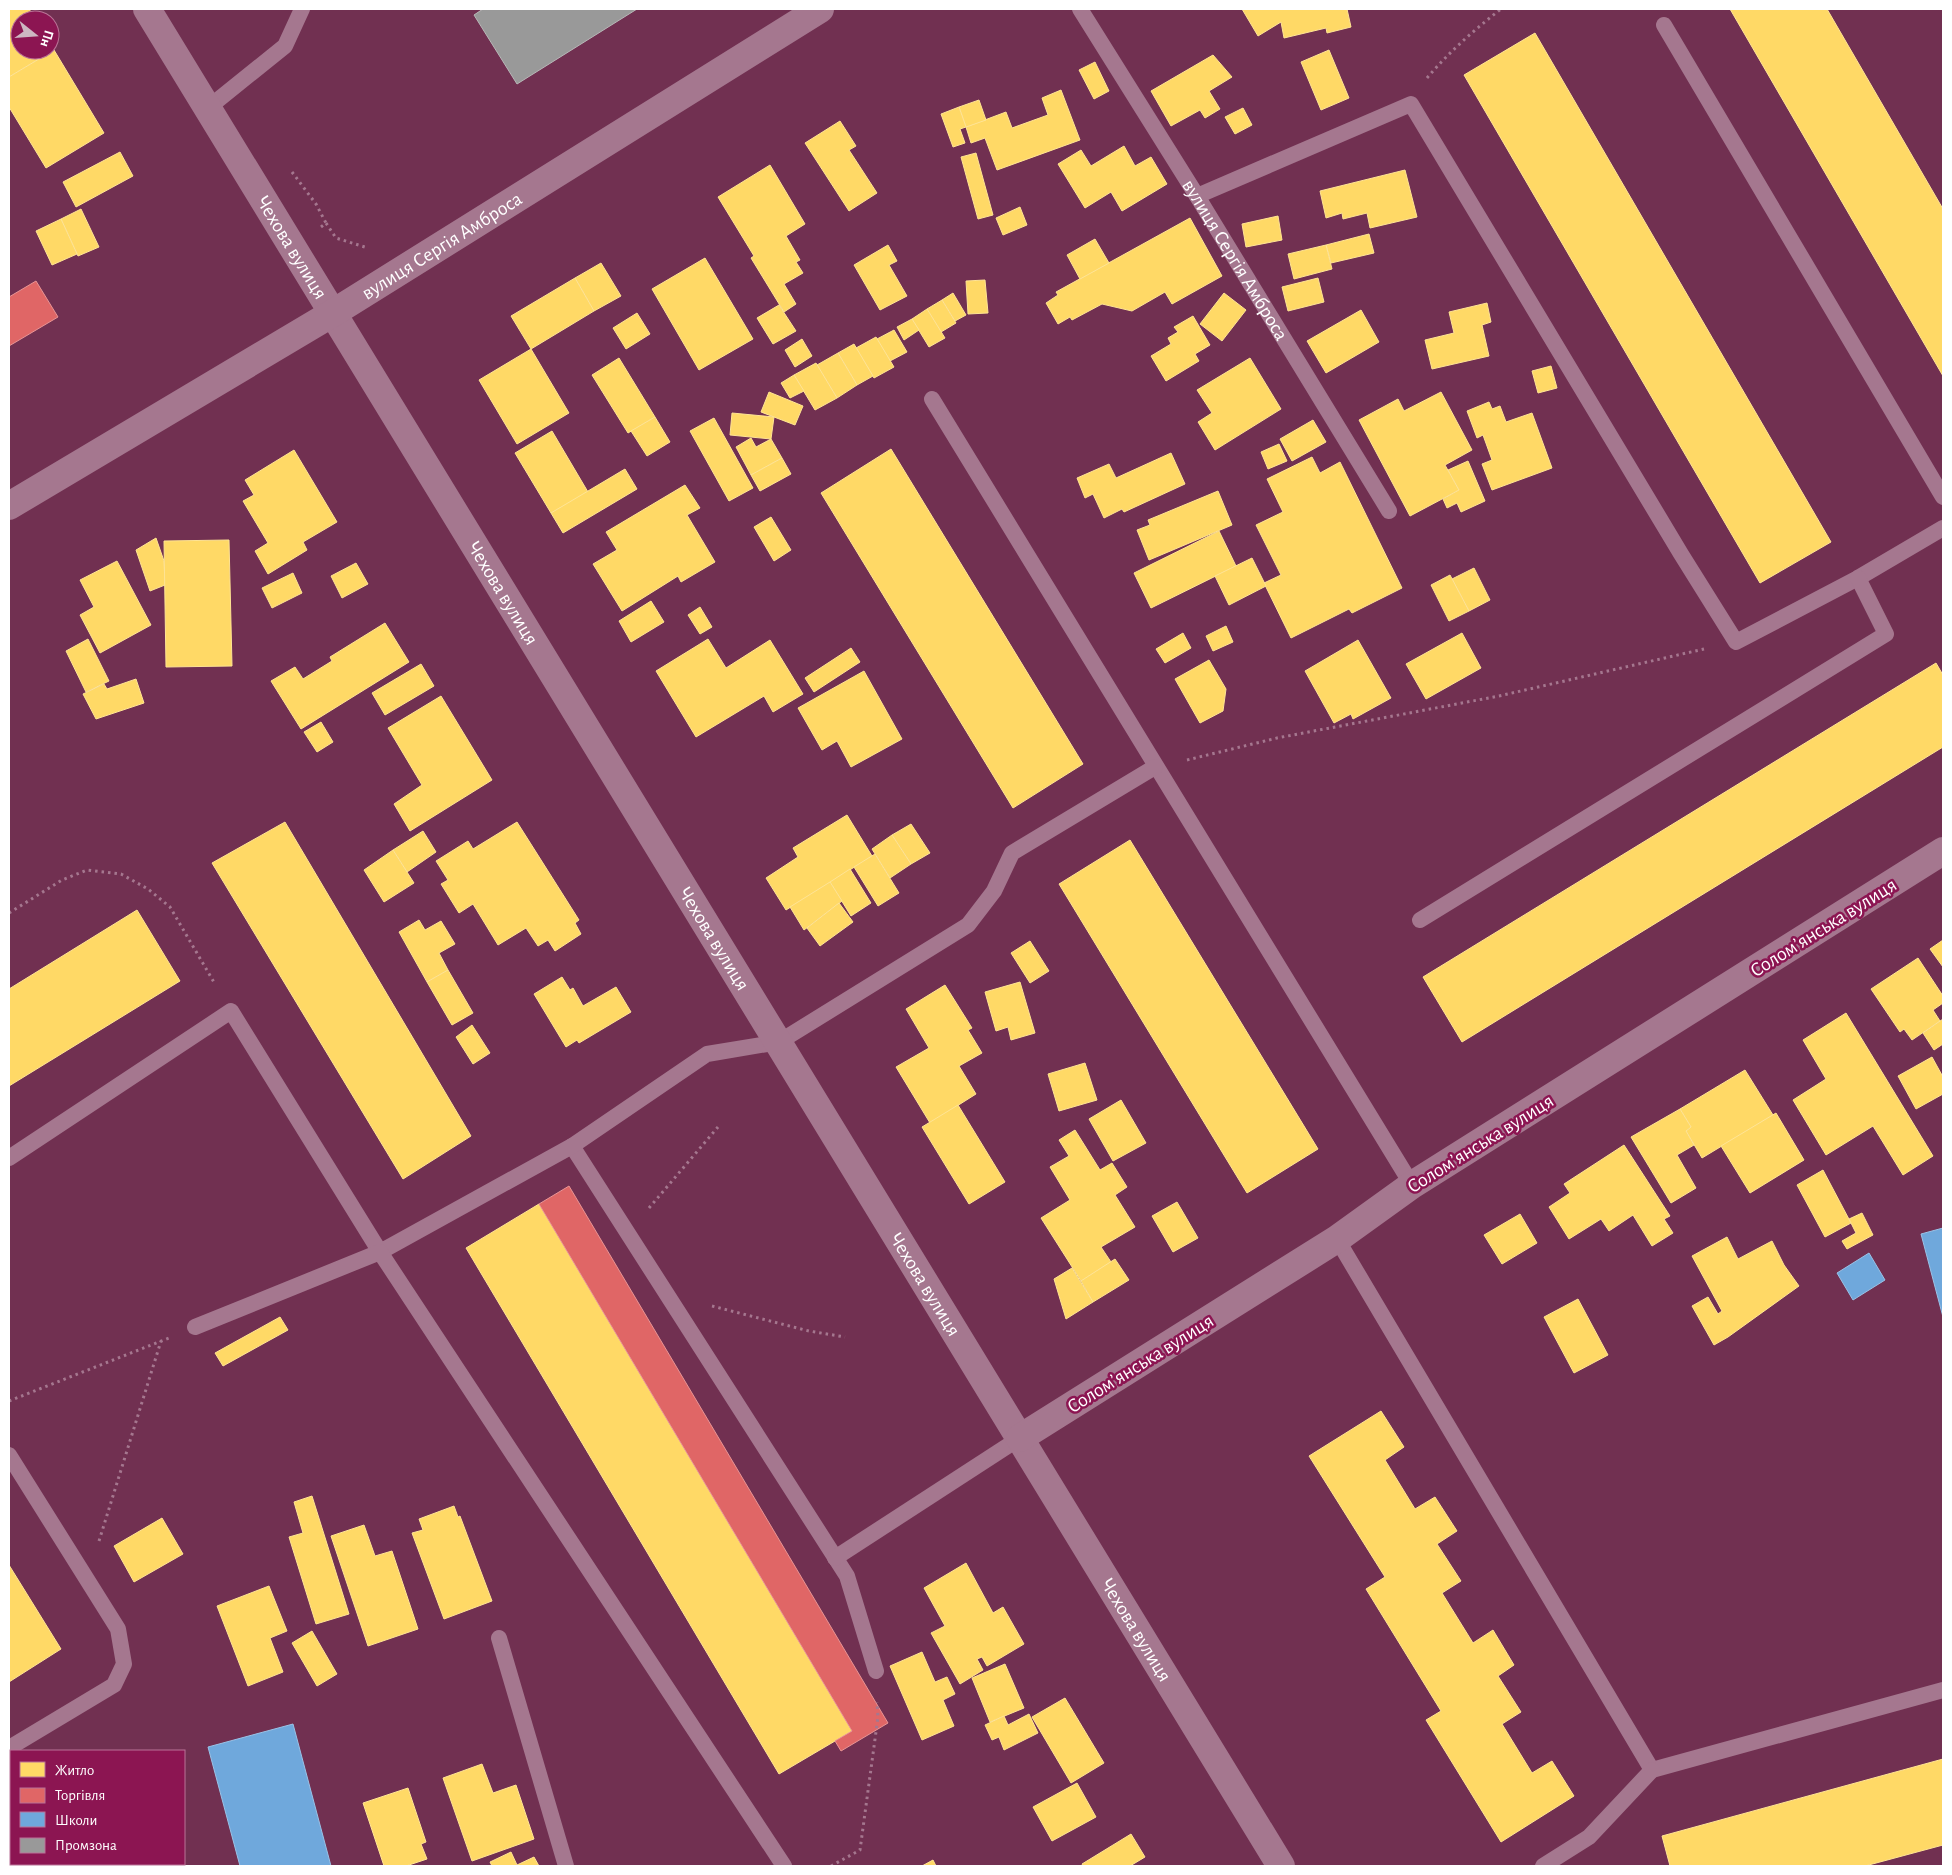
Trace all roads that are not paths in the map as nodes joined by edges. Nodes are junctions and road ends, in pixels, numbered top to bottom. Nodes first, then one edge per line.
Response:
1 (147, 9) edge
2 (302, 9) edge
3 (820, 9) edge
4 (1080, 9) edge
5 (1664, 26) dead end
6 (208, 108) junction
7 (1197, 196) junction
8 (333, 313) junction
9 (932, 400) dead end
10 (1943, 497) edge
11 (9, 506) edge
12 (1389, 511) dead end
13 (1943, 528) edge
14 (1858, 578) junction
15 (1155, 767) junction
16 (1943, 852) edge
17 (1420, 920) dead end
18 (778, 1042) junction
19 (572, 1146) junction
20 (9, 1158) edge
21 (1412, 1185) junction
22 (1337, 1238) junction
23 (380, 1252) junction
24 (195, 1327) road end
25 (1020, 1438) junction
26 (9, 1455) edge
27 (834, 1558) junction
28 (499, 1638) dead end
29 (876, 1671) road end
30 (1943, 1690) edge
31 (9, 1748) edge
32 (1652, 1770) junction
33 (566, 1866) edge
34 (784, 1866) edge
35 (1281, 1866) edge
36 (1543, 1866) edge

1 - 6 street, Чехова вулиця
2 - 6 lane
3 - 8 street, вулиця Сергія Амброса
4 - 7 lane, вулиця Сергія Амброса
5 - 10 lane
6 - 8 street, Чехова вулиця
7 - 12 lane, вулиця Сергія Амброса
7 - 14 lane
8 - 11 street, вулиця Сергія Амброса
8 - 18 street, Чехова вулиця
9 - 15 lane
13 - 14 lane
14 - 17 lane
15 - 18 lane
15 - 21 lane
16 - 21 street, Соломʼянська вулиця
18 - 19 lane
18 - 25 street, Чехова вулиця
19 - 23 lane
19 - 27 lane
20 - 23 lane
21 - 22 street, Соломʼянська вулиця
22 - 25 street, Соломʼянська вулиця
22 - 32 lane
23 - 24 lane
23 - 34 lane
25 - 27 lane
25 - 35 street, Чехова вулиця
26 - 31 lane
27 - 29 lane
28 - 33 lane
30 - 32 lane
32 - 36 lane

